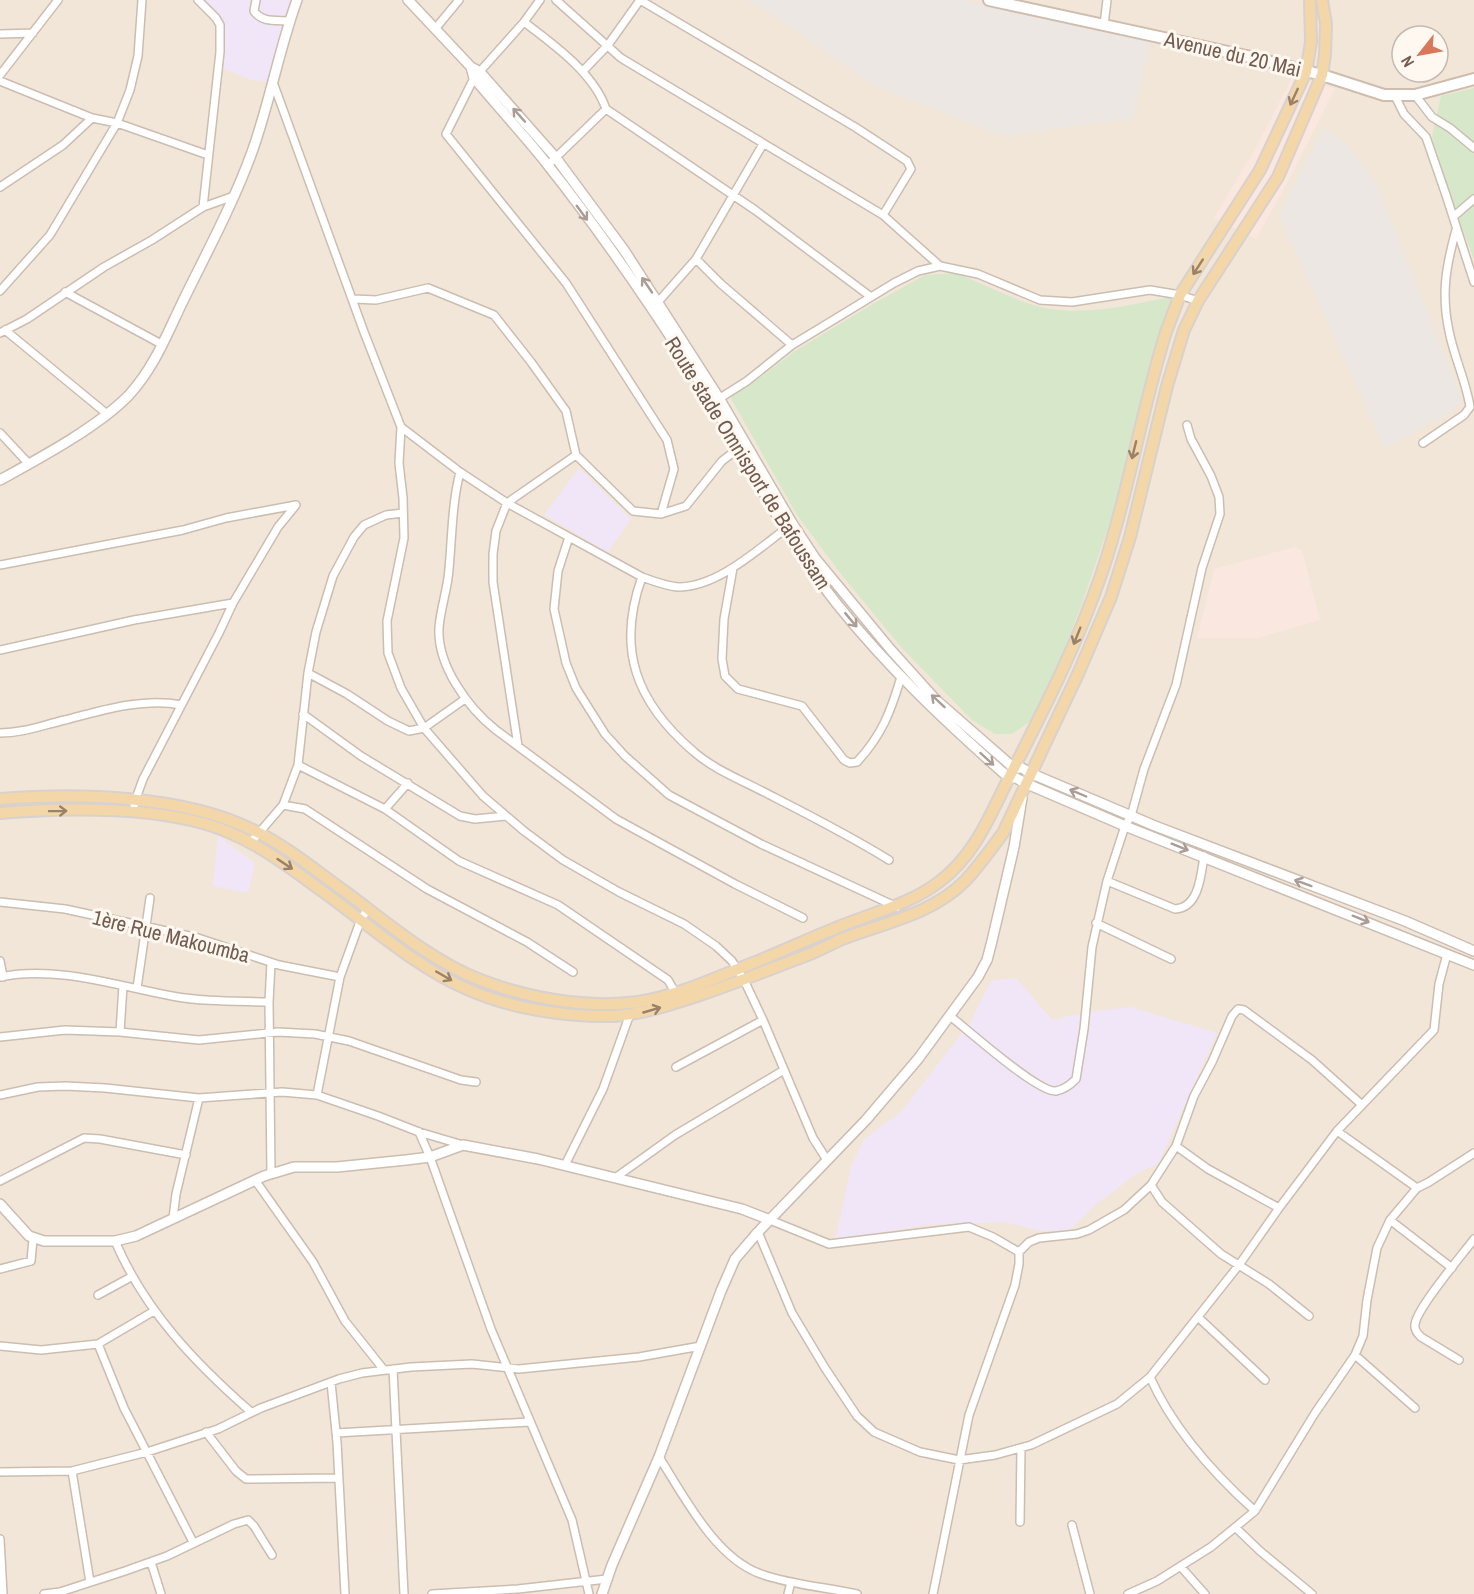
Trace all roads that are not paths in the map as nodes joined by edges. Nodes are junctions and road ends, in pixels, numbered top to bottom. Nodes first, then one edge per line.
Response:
1 (58, 0) edge
2 (142, 0) edge
3 (198, 0) edge
4 (256, 0) edge
5 (297, 0) edge
6 (408, 0) edge
7 (459, 0) edge
8 (540, 0) edge
9 (556, 0) edge
10 (640, 0) edge
11 (989, 0) edge
12 (1107, 0) edge
13 (1310, 0) edge
14 (1322, 0) edge
15 (290, 21) junction
16 (524, 22) junction
17 (1104, 25) junction
18 (435, 29) junction
19 (33, 33) junction
20 (0, 34) edge
21 (608, 45) junction
22 (583, 71) junction
23 (1306, 72) junction
24 (0, 75) edge
25 (477, 75) junction
26 (1322, 75) junction
27 (1474, 79) edge
28 (0, 81) edge
29 (274, 85) junction
30 (1415, 95) junction
31 (1395, 96) junction
32 (606, 109) junction
33 (92, 118) junction
34 (117, 123) junction
35 (763, 144) junction
36 (1474, 148) edge
37 (208, 155) junction
38 (556, 158) junction
39 (548, 165) junction
40 (0, 187) edge
41 (234, 196) junction
42 (733, 196) junction
43 (1474, 199) edge
44 (203, 207) junction
45 (882, 215) junction
46 (1454, 217) junction
47 (1456, 230) junction
48 (624, 250) junction
49 (615, 257) junction
50 (696, 259) junction
51 (940, 266) junction
52 (1474, 282) edge
53 (0, 291) edge
54 (65, 292) junction
55 (1180, 295) junction
56 (871, 297) junction
57 (354, 300) junction
58 (1198, 301) junction
59 (658, 302) junction
60 (2, 332) edge
61 (163, 345) junction
62 (792, 345) junction
63 (716, 401) junction
64 (107, 414) junction
65 (1187, 425) dead end
66 (401, 427) junction
67 (0, 433) edge
68 (1423, 443) dead end
69 (739, 448) junction
70 (576, 455) junction
71 (29, 464) junction
72 (460, 472) junction
73 (0, 480) edge
74 (507, 503) junction
75 (403, 513) junction
76 (661, 514) junction
77 (788, 526) junction
78 (569, 537) junction
79 (0, 565) edge
80 (733, 568) junction
81 (642, 577) junction
82 (232, 603) junction
83 (0, 650) edge
84 (308, 673) junction
85 (901, 677) junction
86 (465, 699) junction
87 (180, 705) junction
88 (303, 714) junction
89 (424, 728) junction
90 (0, 733) edge
91 (518, 746) junction
92 (298, 765) junction
93 (1014, 768) junction
94 (1009, 778) junction
95 (1028, 778) junction
96 (408, 783) junction
97 (0, 798) edge
98 (283, 804) junction
99 (134, 806) junction
100 (385, 810) junction
101 (0, 813) edge
102 (506, 816) junction
103 (1131, 816) junction
104 (1125, 826) junction
105 (259, 832) junction
106 (251, 842) junction
107 (1204, 856) junction
108 (889, 860) dead end
109 (1107, 880) junction
110 (150, 898) dead end
111 (0, 902) edge
112 (897, 907) junction
113 (368, 909) junction
114 (803, 918) dead end
115 (362, 920) junction
116 (1096, 922) junction
117 (146, 927) junction
118 (1474, 951) edge
119 (1447, 954) junction
120 (1171, 959) dead end
121 (0, 961) edge
122 (271, 963) junction
123 (1474, 965) edge
124 (736, 970) junction
125 (573, 972) dead end
126 (1, 977) edge
127 (340, 977) junction
128 (744, 980) junction
129 (123, 986) junction
130 (137, 988) junction
131 (675, 992) junction
132 (269, 1002) junction
133 (630, 1014) junction
134 (950, 1016) junction
135 (763, 1020) junction
136 (120, 1032) junction
137 (269, 1033) junction
138 (0, 1037) edge
139 (330, 1037) junction
140 (676, 1068) dead end
141 (784, 1070) junction
142 (476, 1082) dead end
143 (270, 1092) junction
144 (0, 1095) edge
145 (316, 1095) junction
146 (199, 1098) junction
147 (1361, 1104) junction
148 (1337, 1131) junction
149 (419, 1132) junction
150 (463, 1145) junction
151 (1176, 1146) junction
152 (1474, 1154) edge
153 (186, 1155) junction
154 (430, 1157) junction
155 (827, 1160) junction
156 (565, 1165) junction
157 (271, 1173) junction
158 (615, 1178) junction
159 (0, 1180) edge
160 (255, 1180) junction
161 (1151, 1185) junction
162 (1417, 1188) junction
163 (0, 1204) edge
164 (1279, 1208) junction
165 (173, 1218) junction
166 (1390, 1220) junction
167 (770, 1221) junction
168 (758, 1232) junction
169 (33, 1239) junction
170 (1474, 1239) edge
171 (115, 1241) junction
172 (1019, 1252) junction
173 (1239, 1265) junction
174 (1452, 1268) junction
175 (0, 1269) edge
176 (131, 1277) junction
177 (98, 1295) dead end
178 (154, 1311) junction
179 (1309, 1317) dead end
180 (1199, 1318) junction
181 (98, 1344) junction
182 (0, 1346) edge
183 (701, 1346) junction
184 (1355, 1355) junction
185 (1459, 1360) dead end
186 (393, 1369) junction
187 (507, 1369) junction
188 (384, 1370) junction
189 (1150, 1377) junction
190 (1265, 1380) dead end
191 (331, 1382) junction
192 (1415, 1408) dead end
193 (252, 1412) junction
194 (529, 1422) junction
195 (395, 1430) junction
196 (207, 1432) junction
197 (336, 1433) junction
198 (1021, 1448) junction
199 (147, 1452) junction
200 (659, 1457) junction
201 (959, 1460) junction
202 (72, 1471) junction
203 (0, 1472) edge
204 (338, 1478) junction
205 (1256, 1512) junction
206 (1020, 1522) dead end
207 (1072, 1525) dead end
208 (1236, 1528) junction
209 (0, 1539) edge
210 (193, 1542) junction
211 (272, 1555) dead end
212 (151, 1562) junction
213 (1181, 1567) junction
214 (1, 1575) edge
215 (607, 1579) junction
216 (586, 1581) junction
217 (90, 1582) junction
218 (791, 1582) junction
219 (846, 1593) edge
220 (3, 1594) edge
221 (44, 1594) edge
222 (161, 1594) edge
223 (345, 1594) edge
224 (404, 1594) edge
225 (432, 1594) edge
226 (589, 1594) edge
227 (602, 1594) edge
228 (788, 1594) edge
229 (857, 1594) edge
230 (933, 1594) edge
231 (1090, 1594) edge
232 (1128, 1594) edge
233 (1204, 1594) edge
234 (1312, 1594) edge

1 - 19 street
2 - 34 street
3 - 37 street
4 - 15 street
5 - 15 street
6 - 18 street
7 - 18 street
8 - 16 street
9 - 21 street
10 - 21 street
10 - 45 street
11 - 17 main road, Avenue du 20 Mai
12 - 17 street
13 - 23 main road
14 - 26 main road
15 - 29 street
16 - 22 street
16 - 25 street
17 - 23 main road, Avenue du 20 Mai
18 - 25 street
19 - 20 street
19 - 24 street
21 - 22 street
21 - 35 street
22 - 32 street
23 - 26 main road, Avenue du 20 Mai
23 -> 55 main road
38 -> 25 street, Route stade Omnisport de Bafoussam
25 - 39 street, Route stade Omnisport de Bafoussam
25 - 76 street
26 - 31 main road, Avenue du 20 Mai
26 - 58 main road
27 - 30 main road, Avenue du 20 Mai
28 - 33 street
29 - 41 street
29 - 57 street
30 - 31 main road, Avenue du 20 Mai
30 - 36 street
31 - 46 street
32 - 38 street
32 - 42 street
33 - 34 street
33 - 40 street
34 - 37 street
34 - 53 street
35 - 42 street
35 - 45 street
37 - 44 street
38 - 39 street
38 - 48 street, Route stade Omnisport de Bafoussam
39 -> 49 street, Route stade Omnisport de Bafoussam
41 - 44 street
41 - 61 street
42 - 50 street
42 - 56 street
43 - 46 street
44 - 54 street
45 - 51 street
46 - 47 street
47 - 52 street
47 - 68 street
48 - 49 street
59 -> 48 street, Route stade Omnisport de Bafoussam
49 - 63 street, Route stade Omnisport de Bafoussam
50 - 59 street
50 - 62 street
51 - 55 street
51 - 56 street
54 - 60 street
54 - 61 street
55 - 58 street
55 -> 93 main road
56 - 62 street
57 - 66 street
57 - 70 street
58 - 95 main road
59 - 63 street, Route stade Omnisport de Bafoussam
60 - 64 street
61 - 64 street
62 - 63 street
63 - 69 street, Route stade Omnisport de Bafoussam
63 - 77 street, Route stade Omnisport de Bafoussam
64 - 71 street
65 - 103 street
66 - 72 street
66 - 75 street
67 - 71 street
69 - 76 street
69 - 77 street, Route stade Omnisport de Bafoussam
70 - 74 street
70 - 76 street
71 - 73 street
72 - 74 street
72 - 86 street
74 - 78 street
74 - 91 street
75 - 84 street
75 - 89 street
77 - 80 street
77 -> 85 street, Route stade Omnisport de Bafoussam
93 -> 77 street, Route stade Omnisport de Bafoussam
78 - 81 street
78 - 112 street
79 - 82 street
80 - 81 street
80 - 85 street
81 - 108 street
82 - 83 street
82 - 87 street
84 - 88 street
84 - 89 street
85 -> 94 street, Route stade Omnisport de Bafoussam
86 - 89 street
86 - 91 street
87 - 90 street
87 - 99 street
88 - 92 street
88 - 96 street
89 - 102 street
91 - 114 street
92 - 98 street
92 - 100 street
93 - 94 main road
93 - 95 street, Route stade Omnisport de Bafoussam
94 - 95 street, Route stade Omnisport de Bafoussam
94 - 112 main road
103 -> 95 street, Route stade Omnisport de Bafoussam
95 - 104 street, Route stade Omnisport de Bafoussam
95 - 128 main road
95 - 134 street
96 - 100 street
96 - 102 street
97 - 99 main road
98 - 105 street
98 - 125 street
101 -> 99 main road
99 - 105 main road
99 - 106 main road
100 - 131 street
102 - 124 street
103 - 104 street
118 -> 103 street, Route stade Omnisport de Bafoussam
104 -> 107 street, Route stade Omnisport de Bafoussam
104 - 109 street
105 - 106 street
105 - 113 main road
106 -> 115 main road
107 - 109 street
107 -> 119 street, Route stade Omnisport de Bafoussam
109 - 116 street
110 - 117 street
111 - 117 street, 1ère Rue Makoumba
112 - 124 main road
113 - 115 street
113 - 131 main road
115 - 127 street
115 -> 133 main road
116 - 120 street
116 - 134 street
117 - 122 street, 1ère Rue Makoumba
117 - 130 street
119 - 123 street, Route stade Omnisport de Bafoussam
119 - 147 street
121 - 126 street
122 - 127 street, 1ère Rue Makoumba
122 - 132 street
124 - 128 street
124 - 131 main road
126 - 129 street
127 - 139 street
133 -> 128 main road
128 - 135 street
129 - 130 street
129 - 136 street
130 - 132 street
132 - 137 street
133 - 156 street
134 - 155 street
135 - 140 street
135 - 141 street
136 - 137 street
136 - 138 street
137 - 139 street
137 - 143 street
139 - 142 street
139 - 145 street
141 - 155 street
141 - 158 street
143 - 145 street
143 - 146 street
143 - 157 street
144 - 146 street
145 - 149 street
146 - 153 street
147 - 148 street
147 - 151 street
148 - 162 street
148 - 164 street
149 - 150 street
149 - 154 street
150 - 154 street
150 - 156 street
151 - 161 street
151 - 164 street
152 - 162 street
153 - 159 street
153 - 165 street
154 - 157 street
154 - 187 street
155 - 167 street
156 - 158 street
157 - 160 street
158 - 167 street
160 - 165 street
160 - 188 street
161 - 172 street
161 - 173 street
162 - 166 street
163 - 169 street
164 - 173 street
165 - 171 street
166 - 174 street
166 - 184 street
167 - 168 street
167 - 172 street
168 - 183 street
168 - 201 street
169 - 171 street
169 - 175 street
170 - 174 street
171 - 176 street
172 - 201 street
173 - 179 street
173 - 180 street
174 - 185 street
176 - 177 street
176 - 178 street
178 - 181 street
178 - 193 street
180 - 189 street
180 - 190 street
181 - 182 street
181 - 199 street
183 - 187 street
183 - 200 street
184 - 192 street
184 - 205 street
186 - 187 street
186 - 188 street
186 - 195 street
187 - 194 street
188 - 191 street
189 - 198 street
189 - 205 street
191 - 193 street
191 - 197 street
193 - 196 street
194 - 195 street
194 - 216 street
195 - 197 street
195 - 224 street
196 - 199 street
196 - 204 street
197 - 204 street
198 - 201 street
198 - 206 street
199 - 202 street
199 - 210 street
200 - 215 street
200 - 218 street
201 - 230 street
202 - 203 street
202 - 217 street
204 - 223 street
205 - 208 street
207 - 231 street
208 - 213 street
208 - 234 street
209 - 214 street
210 - 211 street
210 - 212 street
212 - 217 street
212 - 222 street
213 - 232 street
213 - 233 street
214 - 220 street
215 - 216 street
215 - 227 street
216 - 225 street
216 - 226 street
217 - 221 street
218 - 219 street
218 - 228 street
219 - 229 street

